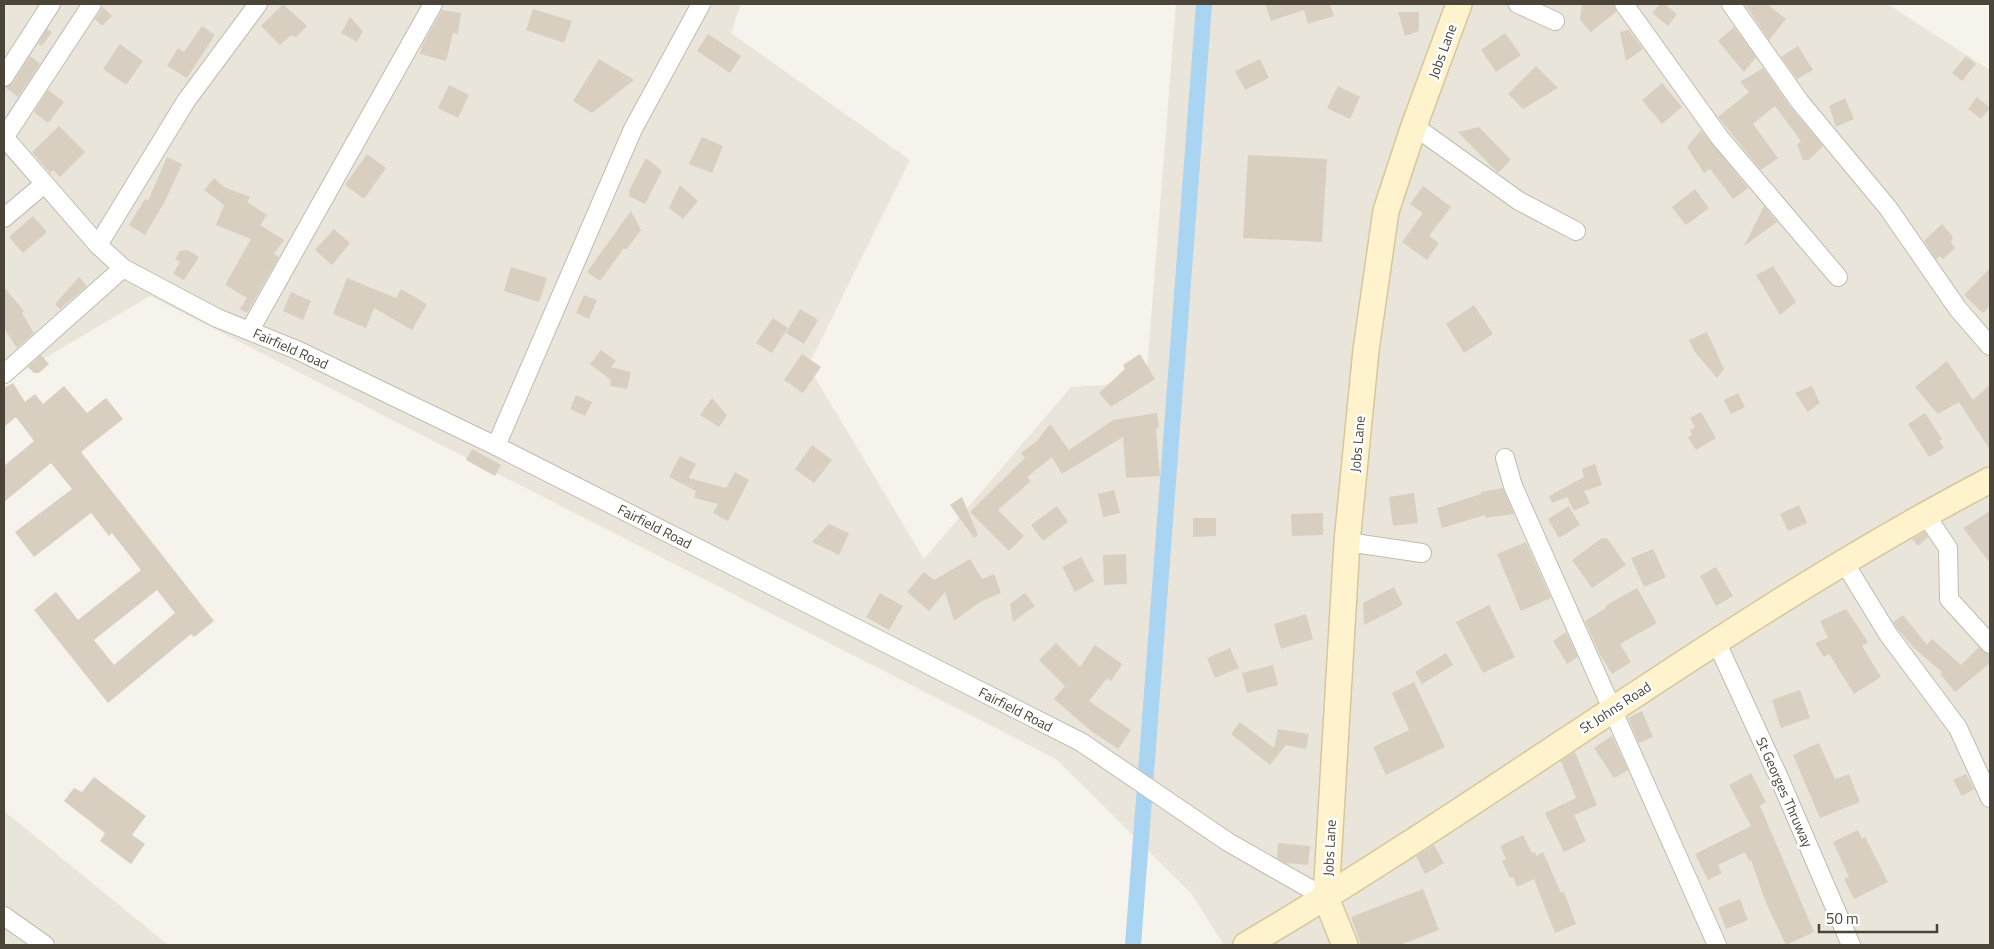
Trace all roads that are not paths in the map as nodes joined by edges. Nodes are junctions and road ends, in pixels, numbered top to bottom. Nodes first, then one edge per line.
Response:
1 (51, 4) edge
2 (92, 4) edge
3 (258, 4) edge
4 (433, 4) edge
5 (702, 4) edge
6 (1459, 4) edge
7 (1518, 4) edge
8 (1624, 4) edge
9 (1731, 4) edge
10 (1554, 21) dead end
11 (4, 77) edge
12 (1414, 126) junction
13 (4, 138) edge
14 (43, 185) junction
15 (4, 218) edge
16 (1576, 230) dead end
17 (98, 245) junction
18 (123, 268) junction
19 (1838, 277) dead end
20 (250, 330) junction
21 (1990, 346) edge
22 (4, 374) edge
23 (496, 446) junction
24 (1505, 458) dead end
25 (1990, 480) edge
26 (1925, 514) junction
27 (1347, 542) junction
28 (1422, 553) dead end
29 (1844, 562) junction
30 (1716, 640) junction
31 (1990, 644) edge
32 (1612, 710) junction
33 (1990, 798) edge
34 (1326, 898) junction
35 (4, 916) edge
36 (45, 945) edge
37 (1246, 945) edge
38 (1346, 945) edge
39 (1717, 945) edge
40 (1851, 945) edge

1 - 11 street
2 - 13 street
3 - 17 street
4 - 20 street
5 - 23 street
6 - 12 main road, Jobs Lane
7 - 10 street
8 - 19 street
9 - 21 street
12 - 16 street
12 - 27 main road, Jobs Lane
13 - 14 street, Fairfield Road
14 - 15 street
14 - 17 street, Fairfield Road
17 - 18 street, Fairfield Road
18 - 20 street, Fairfield Road
18 - 22 street
20 - 23 street, Fairfield Road
23 - 34 street, Fairfield Road
24 - 32 street
25 - 26 main road, St Johns Road
26 - 29 main road, St Johns Road
26 - 31 street
27 - 28 street
27 - 34 main road, Jobs Lane
29 - 30 main road, St Johns Road
29 - 33 street
30 - 32 main road, St Johns Road
30 - 40 street, St Georges Thruway
32 - 34 main road, St Johns Road
32 - 39 street
34 - 37 main road, St Johns Road
34 - 38 main road
35 - 36 street

